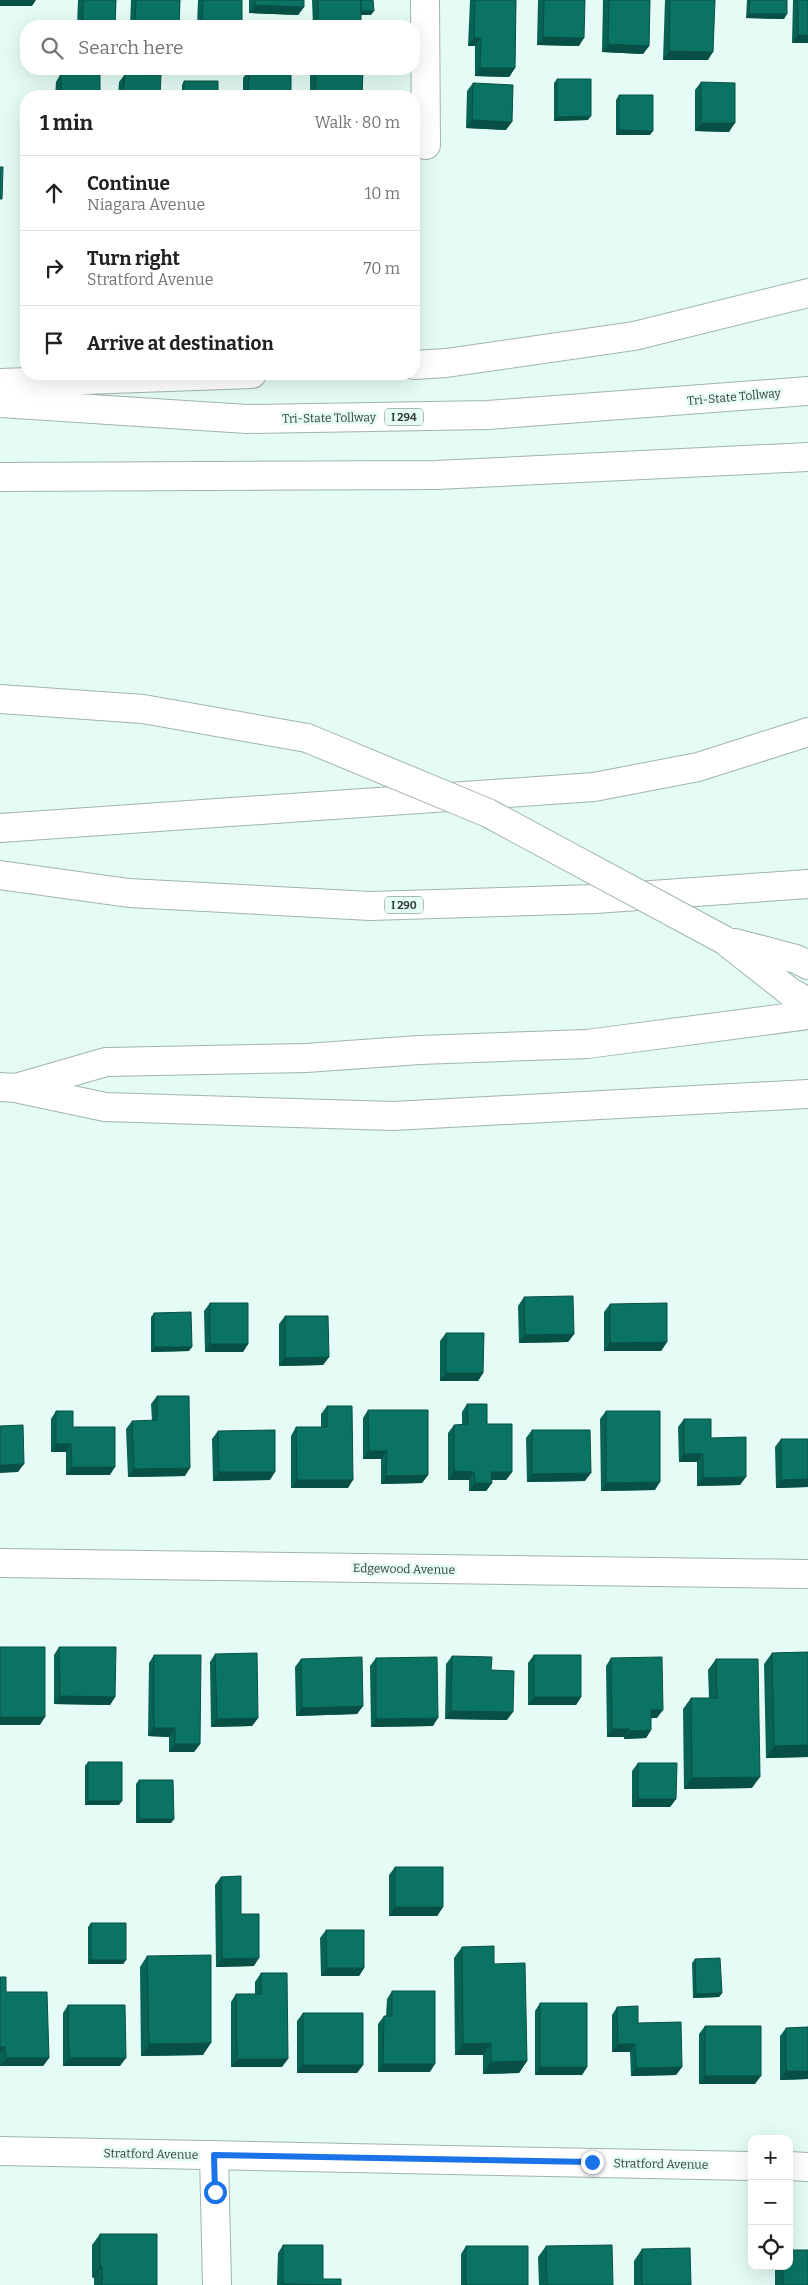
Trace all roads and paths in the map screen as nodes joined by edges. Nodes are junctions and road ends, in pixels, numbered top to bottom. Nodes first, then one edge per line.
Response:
1 (425, 0) edge
2 (426, 145) dead end
3 (808, 293) edge
4 (420, 365) edge
5 (84, 380) edge
6 (0, 383) edge
7 (808, 391) edge
8 (0, 403) edge
9 (808, 457) edge
10 (0, 477) edge
11 (0, 699) edge
12 (808, 732) edge
13 (0, 828) edge
14 (0, 875) edge
15 (808, 884) edge
16 (724, 940) junction
17 (808, 965) edge
18 (808, 1002) edge
19 (808, 1015) edge
20 (8, 1088) edge
21 (808, 1094) edge
22 (0, 1563) edge
23 (808, 1574) edge
24 (0, 2151) edge
25 (214, 2155) junction
26 (748, 2166) edge
27 (793, 2166) edge
28 (808, 2167) edge
29 (217, 2285) edge

1 - 2 main road
3 - 4 main road
5 - 6 main road
7 - 8 main road, Tri-State Tollway / I 294
9 - 10 main road
11 - 16 main road, bridge
12 - 13 main road
14 - 15 main road, I 290
16 - 17 main road
16 - 18 main road
19 - 20 main road
20 - 21 main road
22 - 23 main road, Edgewood Avenue
24 - 25 main road, Stratford Avenue
25 - 26 main road, Stratford Avenue
25 - 29 main road
27 - 28 main road

